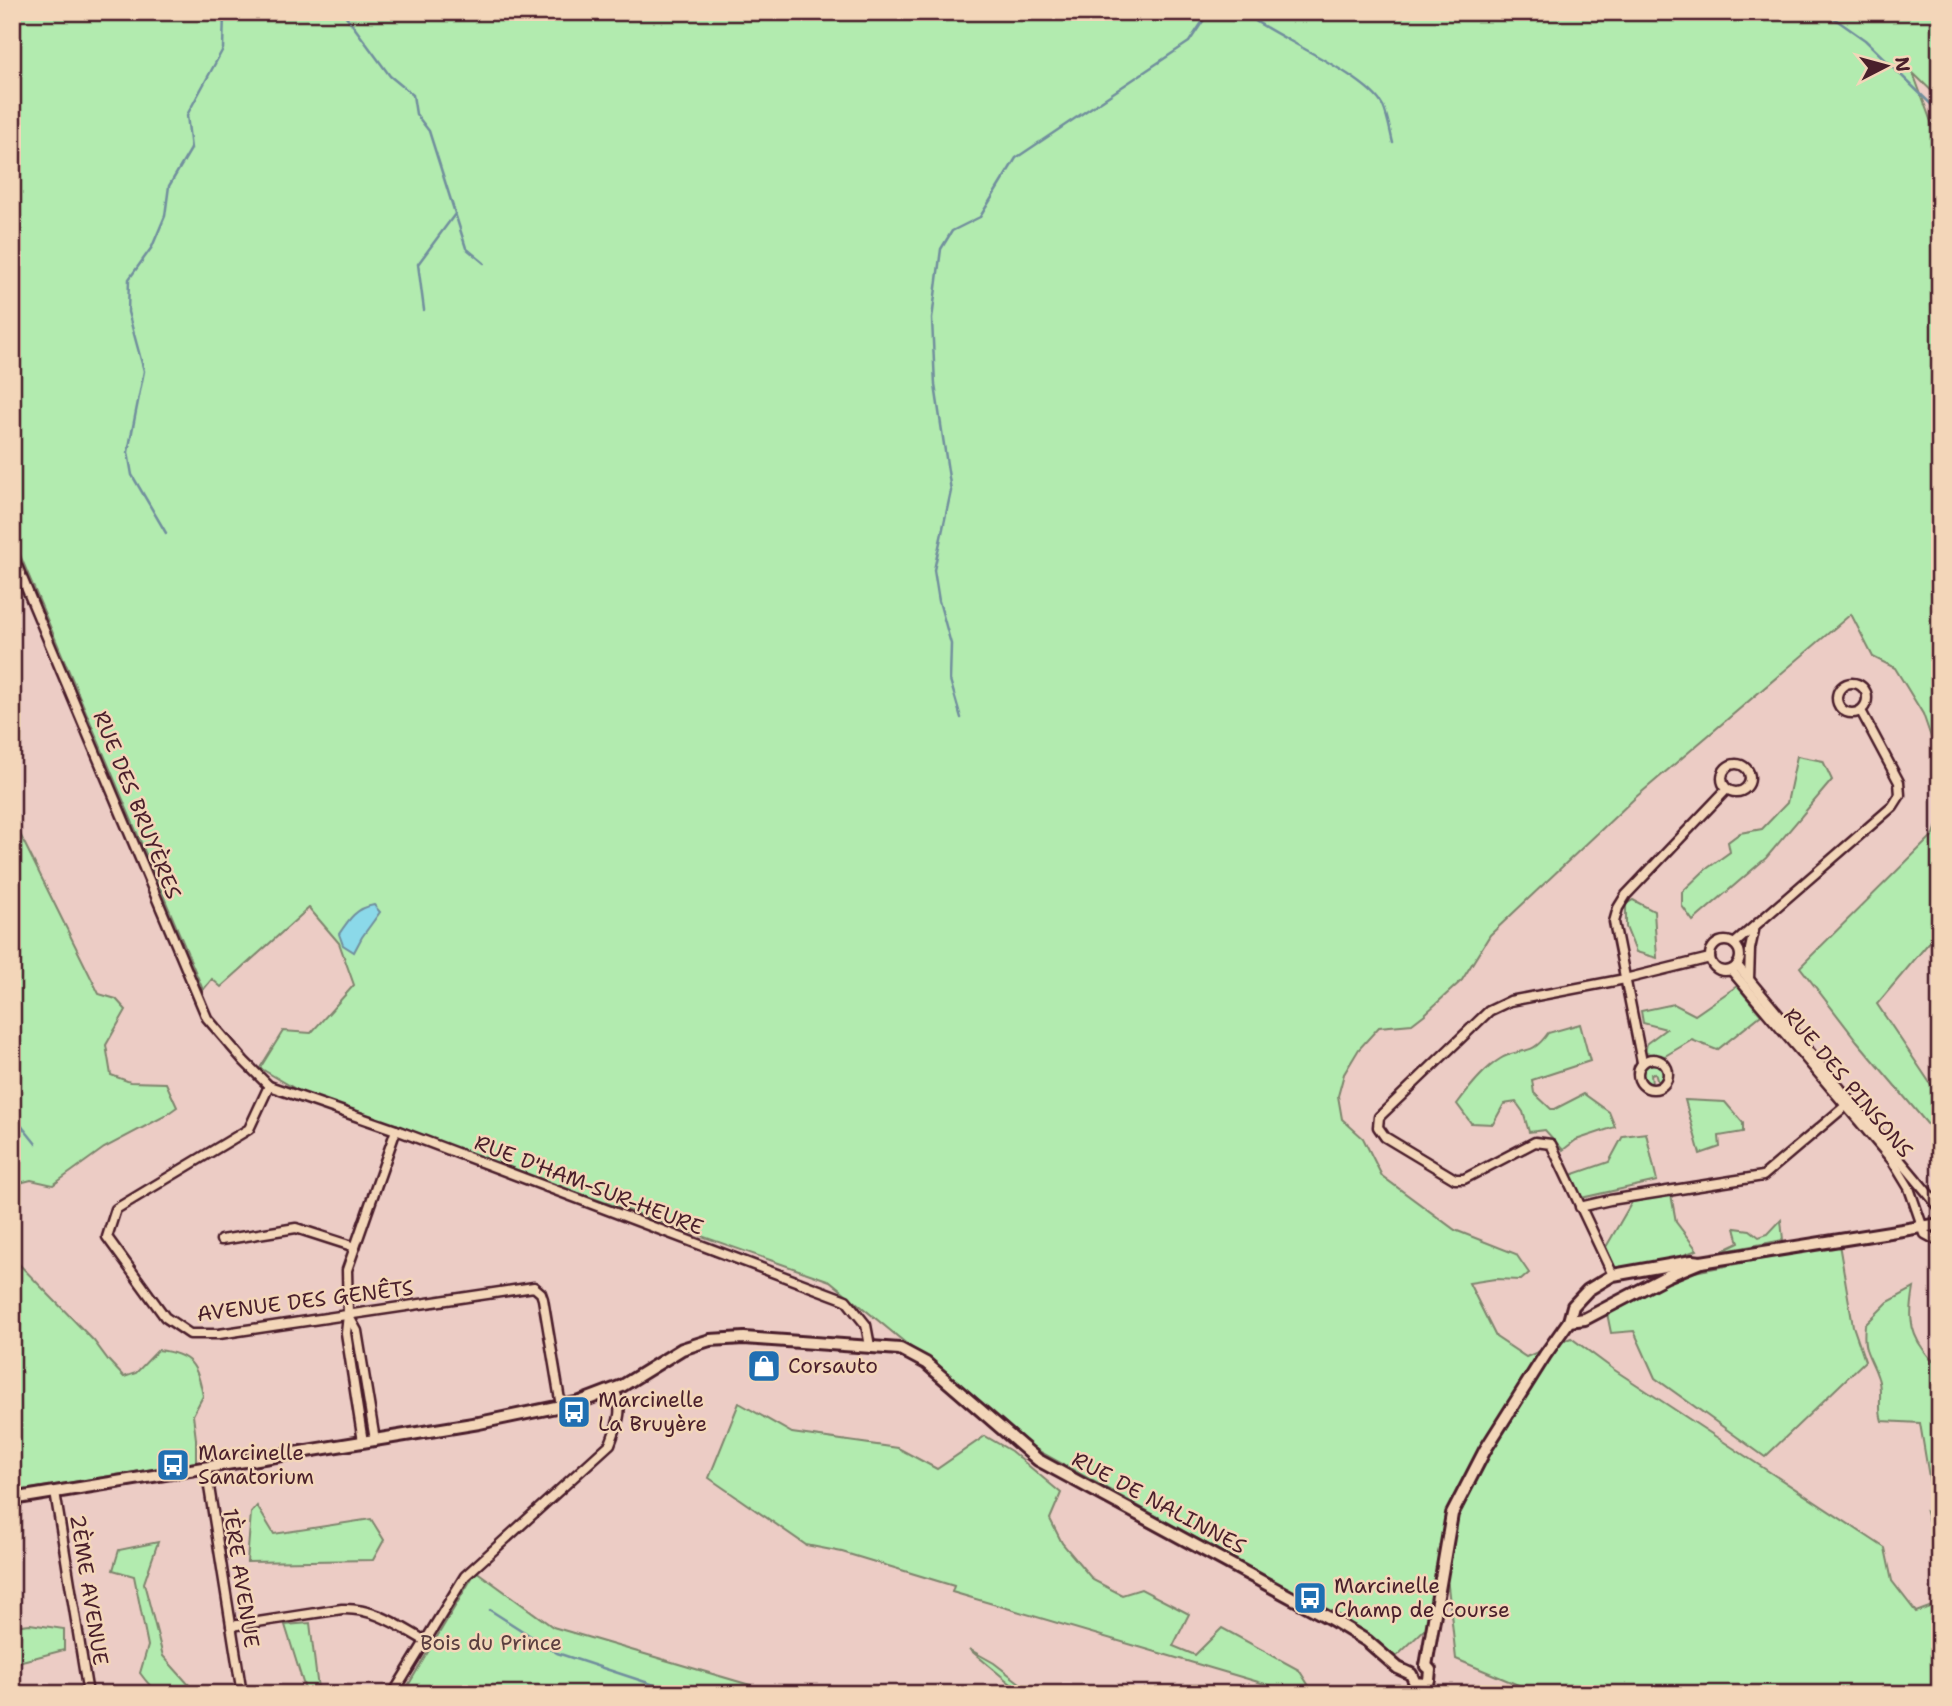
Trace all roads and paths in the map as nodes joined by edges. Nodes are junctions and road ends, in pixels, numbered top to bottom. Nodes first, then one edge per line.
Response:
1 (12, 554) edge
2 (1861, 710) dead end
3 (1727, 789) dead end
4 (1755, 925) junction
5 (1734, 944) junction
6 (1710, 958) junction
7 (1734, 967) junction
8 (1625, 979) junction
9 (1749, 979) junction
10 (1642, 1062) dead end
11 (270, 1086) junction
12 (1849, 1103) junction
13 (396, 1130) junction
14 (1580, 1208) junction
15 (1940, 1208) edge
16 (1940, 1224) edge
17 (1922, 1227) junction
18 (221, 1240) dead end
19 (1940, 1242) edge
20 (355, 1247) junction
21 (1702, 1262) junction
22 (1613, 1275) junction
23 (1573, 1306) junction
24 (348, 1315) junction
25 (1585, 1319) junction
26 (1569, 1321) junction
27 (870, 1346) junction
28 (614, 1390) junction
29 (561, 1406) junction
30 (369, 1441) junction
31 (205, 1468) junction
32 (55, 1492) junction
33 (12, 1499) edge
34 (231, 1626) junction
35 (424, 1640) junction
36 (1426, 1666) junction
37 (1411, 1674) junction
38 (1425, 1684) junction
39 (88, 1694) edge
40 (242, 1694) edge
41 (393, 1694) edge
42 (1433, 1694) edge

1 - 11 street, RUE DES BRUYÈRES
2 - 4 street
3 - 8 street
4 - 5 street
4 - 9 street
5 - 6 street
5 - 7 street
6 - 7 street
6 - 8 street
7 - 9 street, RUE DES PINSONS
7 - 12 street, RUE DES PINSONS
8 - 10 street
8 - 14 street
9 - 12 street, RUE DES PINSONS
11 - 13 street, RUE D'HAM-SUR-HEURE
11 - 24 street, AVENUE DES GENÊTS
12 - 14 street
12 - 15 street, RUE DES PINSONS
12 - 17 street, RUE DES PINSONS
13 - 20 street
13 - 27 street, RUE D'HAM-SUR-HEURE
14 - 22 street
16 - 17 street
17 - 19 street
17 - 21 street
18 - 20 street
20 - 24 street
21 - 22 street
21 - 25 street
22 - 23 street
23 - 25 street
23 - 26 street
24 - 29 street, AVENUE DES GENÊTS
24 - 30 street
25 - 26 street
26 - 36 street
27 - 28 street
27 - 37 street, RUE DE NALINNES
28 - 29 street
28 - 35 street
29 - 30 street
30 - 31 street
31 - 32 street
31 - 34 street, 1ÈRE AVENUE
32 - 33 street
32 - 39 street, 2ÈME AVENUE
34 - 35 street
34 - 40 street, 1ÈRE AVENUE
35 - 41 street
36 - 37 street
36 - 38 street
37 - 38 street, RUE DE NALINNES
38 - 42 street, RUE DE NALINNES

